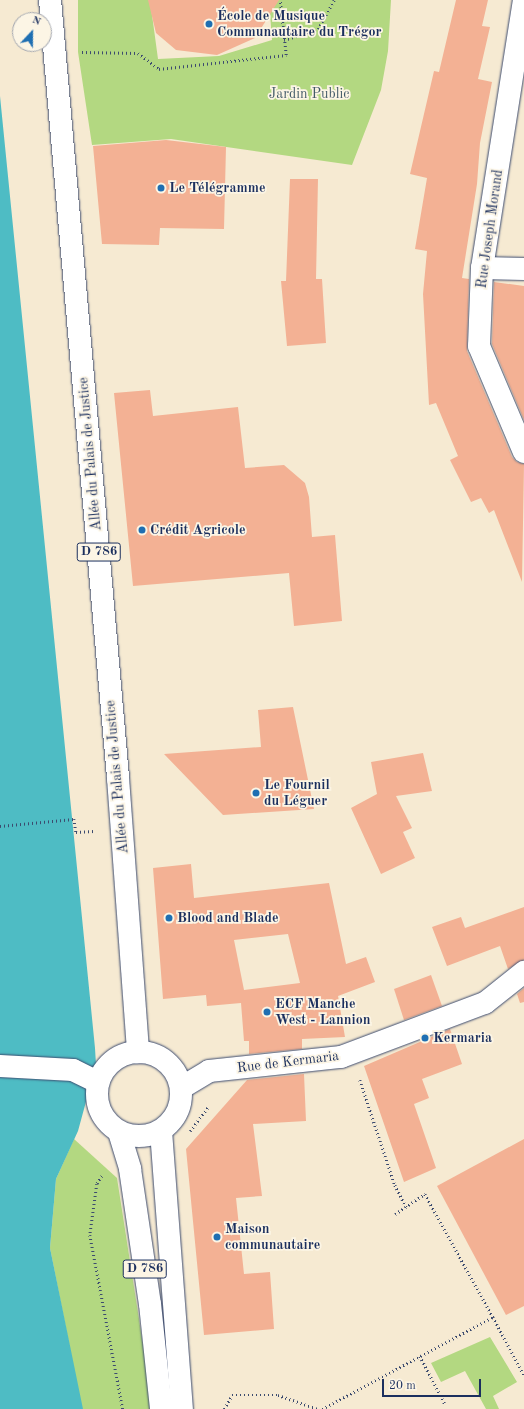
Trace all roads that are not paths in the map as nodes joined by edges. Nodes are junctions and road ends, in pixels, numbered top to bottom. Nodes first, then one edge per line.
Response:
1 (50, 0) edge
2 (524, 0) edge
3 (482, 268) junction
4 (524, 269) edge
5 (524, 452) edge
6 (524, 972) edge
7 (138, 1052) junction
8 (0, 1066) edge
9 (98, 1082) junction
10 (181, 1088) junction
11 (161, 1131) junction
12 (119, 1132) junction
13 (161, 1409) edge
14 (182, 1409) edge

1 - 7 main road, Allée du Palais de Justice / D 786
2 - 3 main road, Rue Joseph Morand
3 - 4 main road
3 - 5 main road, Rue Joseph Morand
6 - 10 main road, Rue de Kermaria
7 - 9 main road
7 - 10 main road
8 - 9 main road
9 - 12 main road
10 - 11 main road
11 - 12 main road
11 - 14 main road, D 786
12 - 13 main road, D 786

